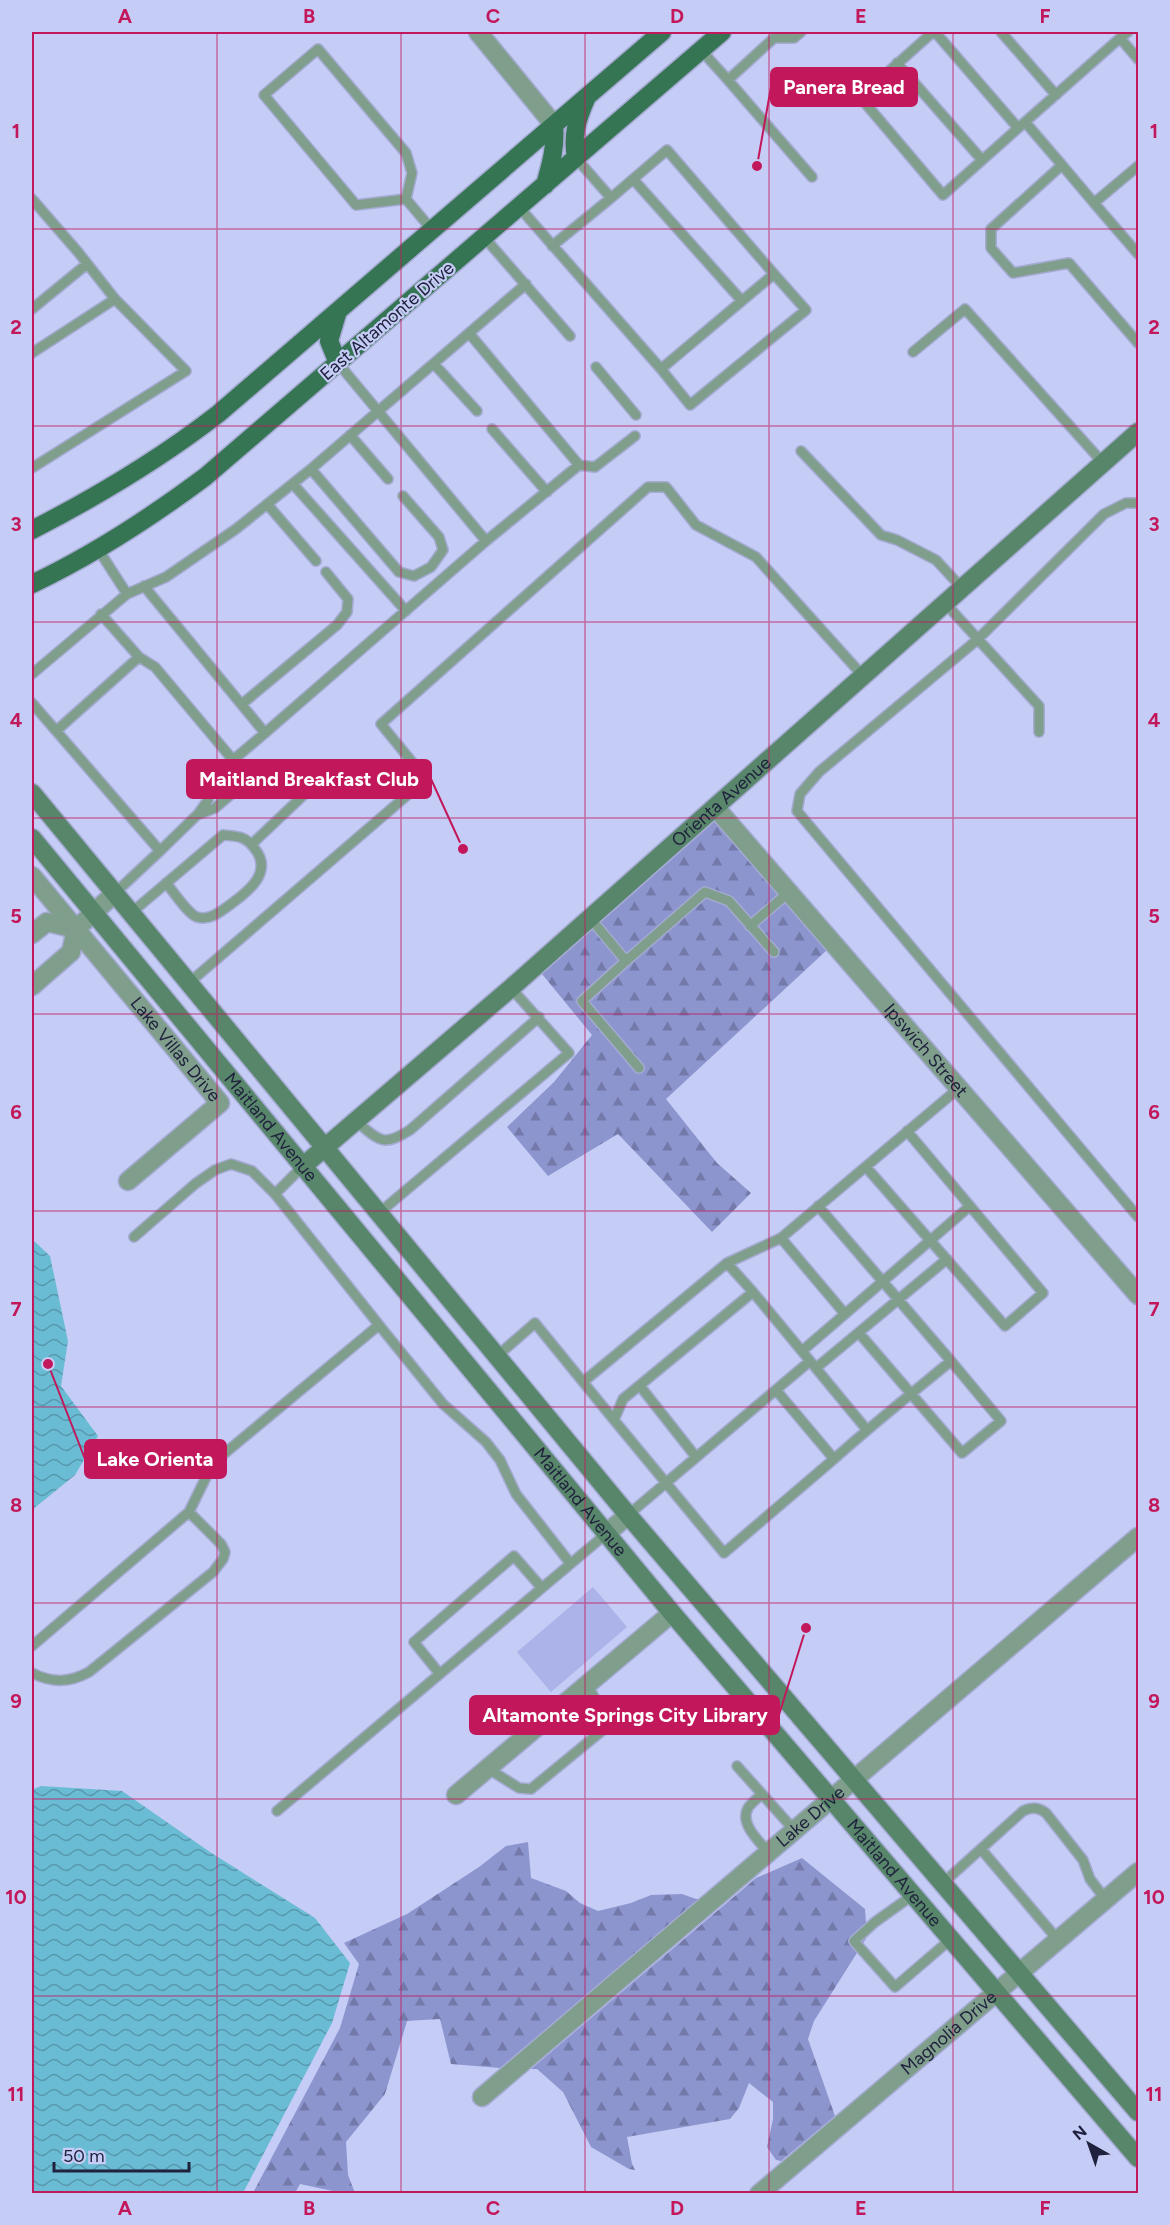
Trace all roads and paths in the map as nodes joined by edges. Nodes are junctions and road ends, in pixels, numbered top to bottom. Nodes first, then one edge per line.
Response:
1 (478, 32) edge
2 (662, 32) edge
3 (722, 32) edge
4 (801, 32) edge
5 (934, 32) edge
6 (1001, 32) edge
7 (1124, 35) edge
8 (701, 50) junction
9 (1138, 59) edge
10 (897, 63) junction
11 (728, 80) junction
12 (1056, 94) junction
13 (589, 95) junction
14 (554, 125) junction
15 (1022, 125) junction
16 (576, 158) junction
17 (982, 160) junction
18 (1062, 165) junction
19 (1138, 166) edge
20 (812, 177) dead end
21 (633, 179) junction
22 (544, 185) junction
23 (611, 198) junction
24 (32, 199) edge
25 (406, 199) junction
26 (1094, 203) junction
27 (519, 207) junction
28 (432, 230) junction
29 (484, 237) junction
30 (552, 246) junction
31 (1138, 254) edge
32 (87, 264) junction
33 (774, 274) junction
34 (526, 285) junction
35 (115, 299) junction
36 (742, 301) junction
37 (32, 309) edge
38 (338, 311) junction
39 (470, 333) junction
40 (570, 336) dead end
41 (1138, 343) edge
42 (913, 352) dead end
43 (32, 353) edge
44 (338, 363) junction
45 (434, 364) junction
46 (596, 367) dead end
47 (661, 369) junction
48 (377, 411) junction
49 (477, 411) dead end
50 (636, 415) dead end
51 (492, 429) dead end
52 (1138, 432) edge
53 (350, 435) junction
54 (635, 436) dead end
55 (801, 451) dead end
56 (1104, 464) junction
57 (579, 465) junction
58 (32, 468) edge
59 (311, 470) junction
60 (388, 479) dead end
61 (293, 484) junction
62 (547, 492) junction
63 (404, 496) dead end
64 (1138, 503) edge
65 (267, 504) junction
66 (32, 530) edge
67 (486, 541) junction
68 (98, 549) junction
69 (316, 561) dead end
70 (326, 572) dead end
71 (32, 584) edge
72 (144, 586) junction
73 (962, 588) junction
74 (127, 594) junction
75 (945, 603) junction
76 (406, 611) junction
77 (100, 614) junction
78 (977, 640) junction
79 (139, 657) junction
80 (32, 674) edge
81 (863, 676) junction
82 (32, 703) edge
83 (242, 704) junction
84 (56, 731) junction
85 (1039, 732) dead end
86 (266, 733) junction
87 (233, 760) junction
88 (237, 773) junction
89 (225, 786) dead end
90 (310, 789) dead end
91 (32, 793) edge
92 (208, 800) dead end
93 (715, 807) junction
94 (197, 815) junction
95 (32, 838) edge
96 (252, 844) junction
97 (160, 851) junction
98 (32, 876) edge
99 (166, 883) junction
100 (789, 892) junction
101 (115, 893) junction
102 (94, 913) junction
103 (131, 913) junction
104 (590, 918) junction
105 (750, 926) junction
106 (76, 930) junction
107 (32, 934) edge
108 (774, 952) dead end
109 (626, 961) junction
110 (190, 982) junction
111 (32, 986) edge
112 (511, 988) junction
113 (539, 1017) junction
114 (639, 1068) dead end
115 (959, 1088) junction
116 (357, 1122) junction
117 (907, 1131) junction
118 (326, 1147) junction
119 (302, 1167) junction
120 (866, 1167) junction
121 (128, 1181) dead end
122 (275, 1194) junction
123 (818, 1206) junction
124 (970, 1206) junction
125 (379, 1213) junction
126 (1138, 1217) edge
127 (134, 1237) dead end
128 (781, 1238) junction
129 (931, 1240) junction
130 (947, 1259) junction
131 (728, 1263) junction
132 (883, 1281) junction
133 (753, 1292) junction
134 (1138, 1295) edge
135 (899, 1300) junction
136 (845, 1314) junction
137 (379, 1325) junction
138 (859, 1333) junction
139 (802, 1351) junction
140 (496, 1357) junction
141 (951, 1361) junction
142 (813, 1365) junction
143 (584, 1382) junction
144 (640, 1386) junction
145 (776, 1390) junction
146 (911, 1394) junction
147 (614, 1420) junction
148 (867, 1430) junction
149 (696, 1457) junction
150 (834, 1459) junction
151 (666, 1483) junction
152 (189, 1512) junction
153 (628, 1515) junction
154 (606, 1534) junction
155 (1138, 1537) edge
156 (570, 1563) junction
157 (541, 1587) junction
158 (672, 1613) junction
159 (32, 1646) edge
160 (439, 1672) junction
161 (32, 1673) edge
162 (587, 1684) junction
163 (737, 1766) dead end
164 (487, 1768) junction
165 (855, 1780) junction
166 (762, 1794) junction
167 (456, 1795) dead end
168 (832, 1800) junction
169 (277, 1811) dead end
170 (795, 1831) junction
171 (981, 1849) junction
172 (769, 1853) junction
173 (1138, 1872) edge
174 (943, 1883) junction
175 (913, 1895) junction
176 (1106, 1900) junction
177 (951, 1939) junction
178 (1058, 1940) junction
179 (1020, 1973) junction
180 (996, 1993) junction
181 (482, 2097) dead end
182 (1138, 2112) edge
183 (1138, 2158) edge
184 (759, 2193) edge

1 - 14 street
2 - 13 main road
3 - 8 main road, East Altamonte Drive
4 - 11 lane
5 - 10 lane
5 - 15 lane
6 - 12 lane
7 - 9 lane
7 - 12 lane
8 - 11 lane
8 - 16 main road, East Altamonte Drive
10 - 17 lane
10 - 17 lane
11 - 20 lane
12 - 15 lane
13 - 14 main road
13 - 16 main road
14 - 22 main road
14 - 28 main road
15 - 17 lane
15 - 18 lane
16 - 22 main road, East Altamonte Drive
16 - 23 lane
18 - 26 lane
18 - 41 lane
19 - 26 lane
21 - 23 lane
21 - 33 lane
21 - 36 lane
22 - 27 main road, East Altamonte Drive
23 - 30 lane
24 - 32 lane
25 - 25 lane
25 - 28 lane
26 - 31 lane
27 - 29 main road, East Altamonte Drive
27 - 30 lane
28 - 38 main road
29 - 34 lane
29 - 44 main road, East Altamonte Drive
30 - 47 lane
32 - 35 lane
32 - 37 lane
33 - 36 lane
33 - 47 lane
34 - 39 lane
34 - 40 lane
35 - 43 lane
35 - 58 lane
36 - 47 lane
38 - 44 main road
38 - 66 main road
39 - 45 lane
39 - 57 lane
42 - 56 lane
44 - 48 lane
44 - 68 main road, East Altamonte Drive
45 - 48 lane
45 - 49 lane
46 - 50 lane
48 - 53 lane
48 - 67 lane
51 - 62 lane
52 - 56 main road, Orienta Avenue
53 - 59 lane
53 - 60 lane
54 - 57 lane
55 - 73 lane
56 - 73 main road, Orienta Avenue
57 - 62 lane
59 - 61 lane
59 - 63 lane
61 - 65 lane
61 - 76 lane
62 - 67 lane
64 - 78 lane
65 - 69 lane
65 - 72 lane
67 - 76 lane
68 - 71 main road, East Altamonte Drive
68 - 74 lane
70 - 83 lane
72 - 74 lane
72 - 83 lane
73 - 75 main road, Orienta Avenue
74 - 77 lane
75 - 78 lane
75 - 81 main road, Orienta Avenue
76 - 86 lane
77 - 79 lane
77 - 80 lane
78 - 85 lane
78 - 126 lane
79 - 84 lane
79 - 87 lane
81 - 93 main road, Orienta Avenue
81 - 110 lane
82 - 84 lane
83 - 86 lane
84 - 97 lane
86 - 87 lane
87 - 88 lane
88 - 89 lane
88 - 94 lane
90 - 96 lane
91 - 101 main road, Maitland Avenue
92 - 94 lane
93 - 100 street, Ipswich Street
93 - 104 main road, Orienta Avenue
94 - 97 lane
95 - 102 main road, Maitland Avenue
96 - 99 lane
96 - 99 lane
97 - 101 lane
98 - 106 street, Lake Villas Drive
99 - 103 lane
100 - 105 lane
100 - 115 street, Ipswich Street
101 - 102 street
101 - 103 main road, Maitland Avenue
102 - 106 street
102 - 119 main road, Maitland Avenue
103 - 110 main road, Maitland Avenue
104 - 109 lane
104 - 112 main road, Orienta Avenue
105 - 108 lane
105 - 109 lane
106 - 107 street
106 - 111 street
106 - 121 street, Lake Villas Drive
109 - 114 lane
110 - 118 main road, Maitland Avenue
112 - 113 lane
112 - 116 main road, Orienta Avenue
113 - 116 lane
113 - 125 lane
115 - 117 lane
115 - 134 street, Ipswich Street
116 - 118 main road, Orienta Avenue
117 - 120 lane
117 - 124 lane
118 - 119 main road, Orienta Avenue
118 - 125 main road, Maitland Avenue
119 - 122 lane
119 - 154 main road, Maitland Avenue
120 - 123 lane
120 - 129 lane
122 - 127 lane
122 - 137 lane
123 - 128 lane
123 - 132 lane
124 - 129 lane
124 - 130 lane
125 - 140 main road, Maitland Avenue
128 - 131 lane
128 - 136 lane
129 - 130 lane
129 - 132 lane
130 - 135 lane
131 - 133 lane
131 - 143 lane
132 - 135 lane
132 - 136 lane
133 - 139 lane
133 - 144 lane
135 - 138 lane
135 - 141 lane
136 - 139 lane
137 - 152 lane
137 - 156 lane
138 - 142 lane
138 - 146 lane
139 - 142 lane
140 - 143 lane
140 - 153 main road, Maitland Avenue
141 - 146 lane
141 - 146 lane
142 - 145 lane
142 - 148 lane
143 - 147 lane
144 - 147 lane
144 - 149 lane
145 - 149 lane
145 - 150 lane
146 - 148 lane
147 - 151 lane
148 - 150 lane
149 - 151 lane
150 - 151 lane
151 - 153 lane
152 - 159 lane
152 - 161 lane
153 - 154 street
153 - 165 main road, Maitland Avenue
154 - 156 lane
154 - 158 main road, Maitland Avenue
155 - 165 street, Lake Drive
156 - 157 lane
157 - 160 lane
157 - 160 lane
158 - 162 street
158 - 168 main road, Maitland Avenue
160 - 169 lane
162 - 164 street
162 - 164 lane
163 - 166 lane
164 - 167 street
165 - 168 street, Lake Drive
165 - 174 main road, Maitland Avenue
166 - 170 lane
166 - 172 lane
168 - 170 street, Lake Drive
168 - 175 main road, Maitland Avenue
170 - 172 street, Lake Drive
171 - 174 lane
171 - 176 lane
171 - 178 lane
172 - 181 street, Lake Drive
173 - 176 street, Magnolia Drive
174 - 179 main road, Maitland Avenue
175 - 177 main road, Maitland Avenue
175 - 177 lane
176 - 178 street, Magnolia Drive
177 - 180 main road, Maitland Avenue
178 - 179 street, Magnolia Drive
179 - 180 street, Magnolia Drive
179 - 182 main road, Maitland Avenue
180 - 183 main road, Maitland Avenue
180 - 184 street, Magnolia Drive

